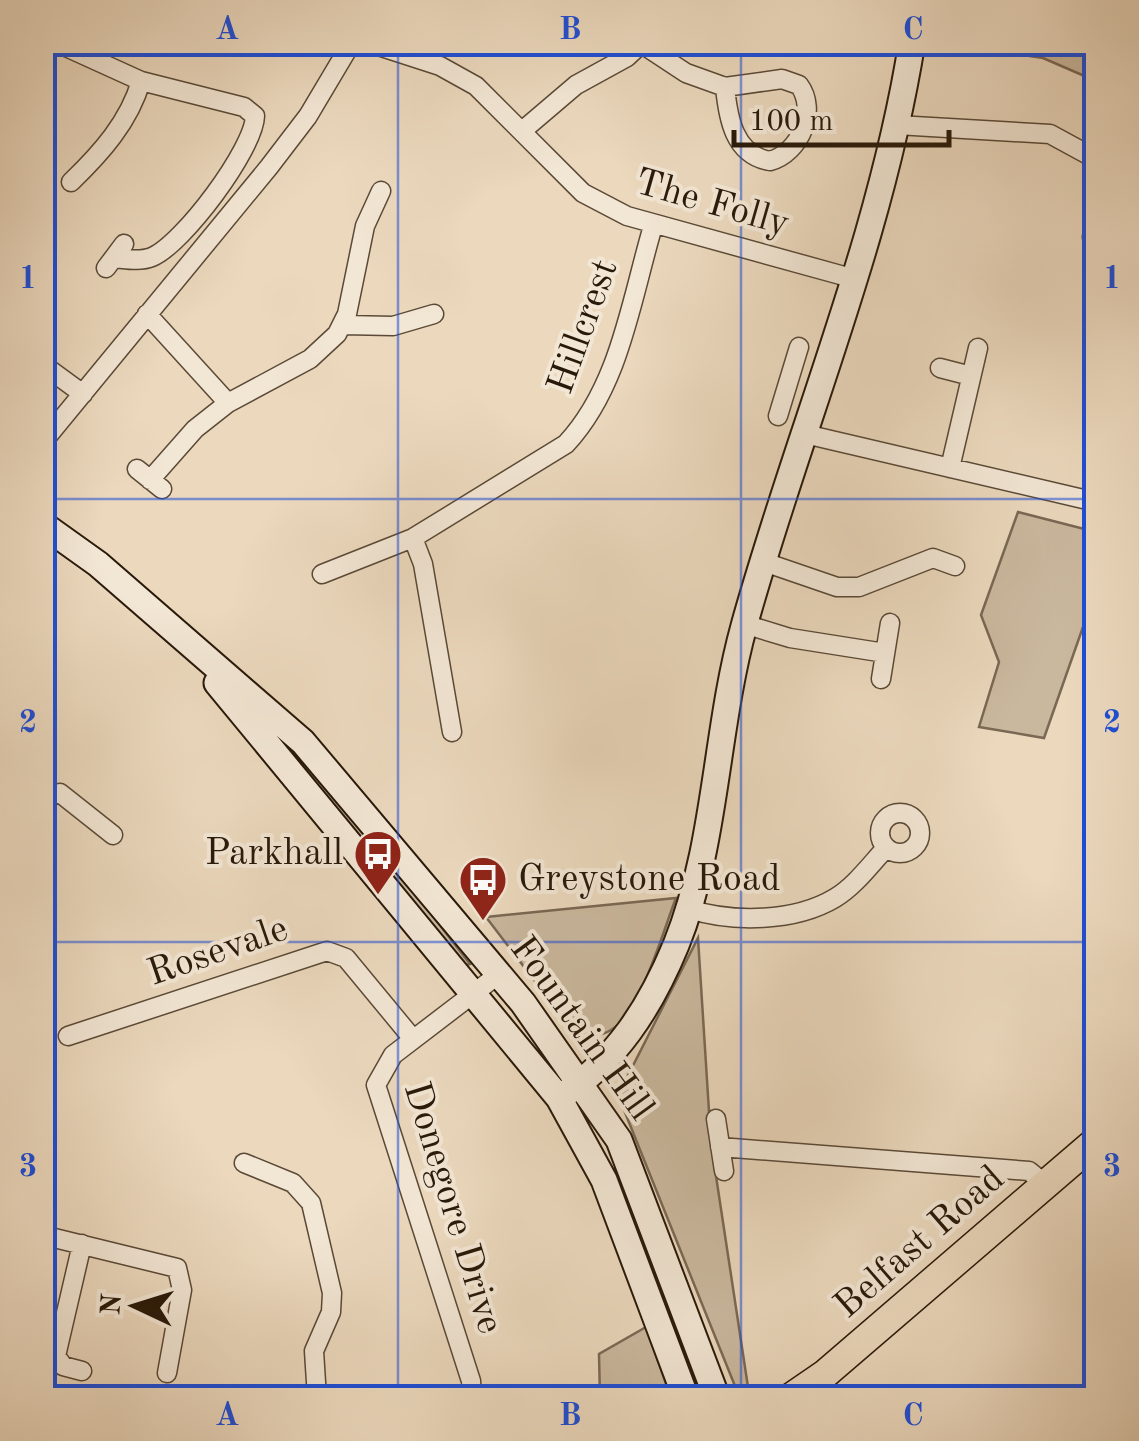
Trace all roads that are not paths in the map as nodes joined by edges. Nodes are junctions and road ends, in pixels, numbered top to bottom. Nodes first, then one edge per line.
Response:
1 (56, 42) edge
2 (352, 42) edge
3 (366, 42) edge
4 (912, 42) edge
5 (642, 44) edge
6 (141, 81) junction
7 (725, 87) junction
8 (897, 125) junction
9 (522, 131) junction
10 (1096, 159) edge
11 (70, 182) dead end
12 (380, 190) dead end
13 (1096, 225) edge
14 (653, 226) junction
15 (1096, 248) edge
16 (115, 257) dead end
17 (855, 279) junction
18 (423, 313) dead end
19 (147, 314) junction
20 (344, 325) junction
21 (799, 347) dead end
22 (978, 348) dead end
23 (42, 364) edge
24 (940, 368) dead end
25 (971, 376) junction
26 (789, 381) junction
27 (819, 388) junction
28 (83, 394) junction
29 (228, 403) junction
30 (778, 416) dead end
31 (805, 434) junction
32 (42, 444) edge
33 (950, 468) junction
34 (149, 479) dead end
35 (1096, 502) edge
36 (42, 524) edge
37 (412, 538) junction
38 (764, 562) junction
39 (954, 566) dead end
40 (322, 574) dead end
41 (890, 623) dead end
42 (744, 624) junction
43 (173, 629) junction
44 (885, 653) junction
45 (881, 679) dead end
46 (452, 732) dead end
47 (42, 797) edge
48 (113, 835) dead end
49 (886, 848) dead end
50 (690, 909) junction
51 (499, 974) junction
52 (474, 992) junction
53 (68, 1036) dead end
54 (414, 1039) junction
55 (582, 1083) junction
56 (559, 1098) junction
57 (716, 1119) dead end
58 (1096, 1142) edge
59 (720, 1148) junction
60 (244, 1163) dead end
61 (724, 1171) dead end
62 (1045, 1184) junction
63 (42, 1235) edge
64 (82, 1244) junction
65 (82, 1371) dead end
66 (166, 1373) dead end
67 (317, 1398) edge
68 (472, 1398) edge
69 (686, 1398) edge
70 (717, 1398) edge
71 (790, 1398) edge

1 - 6 street
2 - 19 street
3 - 9 street, The Folly
4 - 8 main road
5 - 7 street
5 - 9 street
6 - 11 street
6 - 16 street
7 - 7 street
8 - 10 street
8 - 17 main road
9 - 14 street, The Folly
12 - 20 street
13 - 15 street
14 - 17 street, The Folly
14 - 37 street, Hillcrest
17 - 27 main road
18 - 20 street
19 - 28 street
19 - 29 street
20 - 29 street
21 - 26 street
22 - 25 street
23 - 28 street
24 - 25 street
25 - 33 street
26 - 27 street
26 - 30 street
27 - 31 main road
28 - 32 street
29 - 34 street
31 - 33 street
31 - 38 main road
33 - 35 street
36 - 43 main road, Fountain Hill
37 - 40 street, Hillcrest
37 - 46 street
38 - 39 street
38 - 42 main road
41 - 44 street
42 - 44 street
42 - 50 main road
43 - 51 main road, Fountain Hill
43 - 52 main road, Fountain Hill
44 - 45 street
47 - 48 street
49 - 50 street
50 - 55 main road
51 - 52 street, Donegore Drive
51 - 55 main road, Fountain Hill
52 - 54 street, Donegore Drive
52 - 56 main road, Fountain Hill
53 - 54 street, Rosevale
54 - 68 street, Donegore Drive
55 - 56 main road
55 - 70 main road, Fountain Hill
56 - 69 main road, Fountain Hill
57 - 59 street
58 - 62 main road, Belfast Road
59 - 61 street
59 - 62 street
60 - 67 street
62 - 71 main road, Belfast Road
63 - 64 street
64 - 65 street
64 - 66 street

